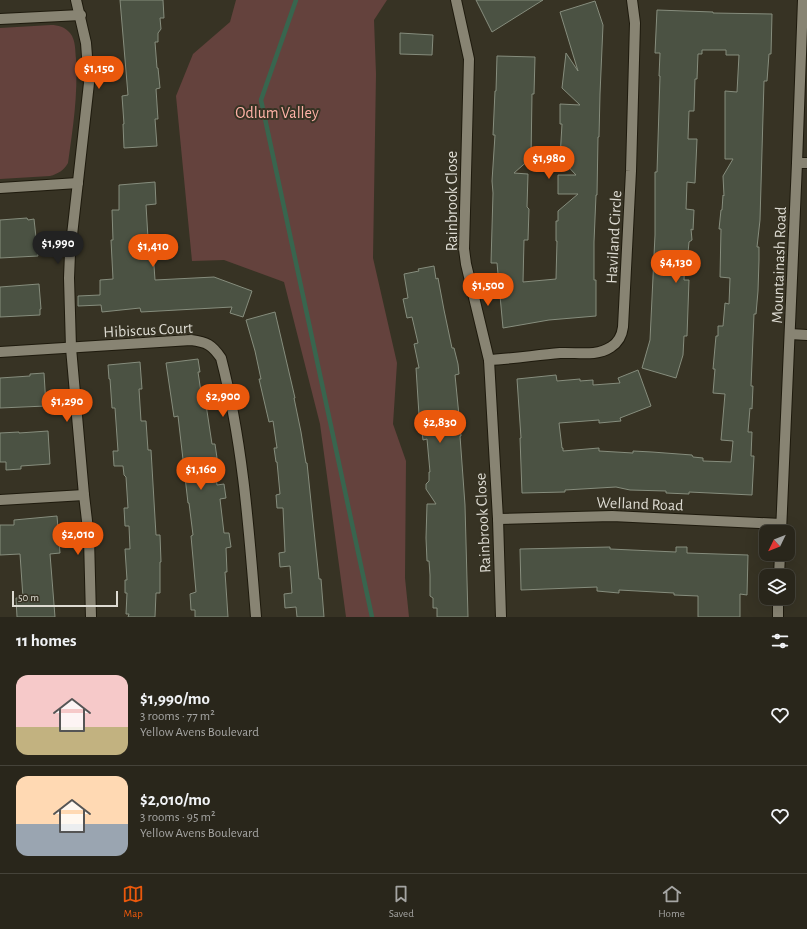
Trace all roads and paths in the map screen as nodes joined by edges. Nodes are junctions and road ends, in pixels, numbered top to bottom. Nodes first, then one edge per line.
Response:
1 (76, 0) edge
2 (456, 0) edge
3 (632, 0) edge
4 (803, 0) edge
5 (81, 15) junction
6 (0, 19) edge
7 (802, 163) edge
8 (78, 183) junction
9 (0, 188) edge
10 (790, 334) junction
11 (807, 335) edge
12 (71, 348) junction
13 (0, 352) edge
14 (488, 360) junction
15 (84, 495) junction
16 (0, 500) edge
17 (498, 519) junction
18 (781, 525) edge
19 (759, 526) edge
20 (778, 605) edge
21 (91, 617) edge
22 (256, 617) edge
23 (501, 617) edge
24 (778, 617) edge

1 - 5 street
2 - 14 street, Rainbrook Close
3 - 14 street, Haviland Circle
4 - 7 street, Mountainash Road
5 - 6 street
5 - 8 street
7 - 10 street, Mountainash Road
8 - 9 street
8 - 12 street
10 - 11 street
10 - 18 street, Mountainash Road
12 - 13 street, Hibiscus Court
12 - 15 street
12 - 22 street, Hibiscus Court
14 - 17 street, Rainbrook Close
15 - 16 street
15 - 21 street
17 - 19 street, Welland Road
17 - 23 street, Rainbrook Close
20 - 24 street

